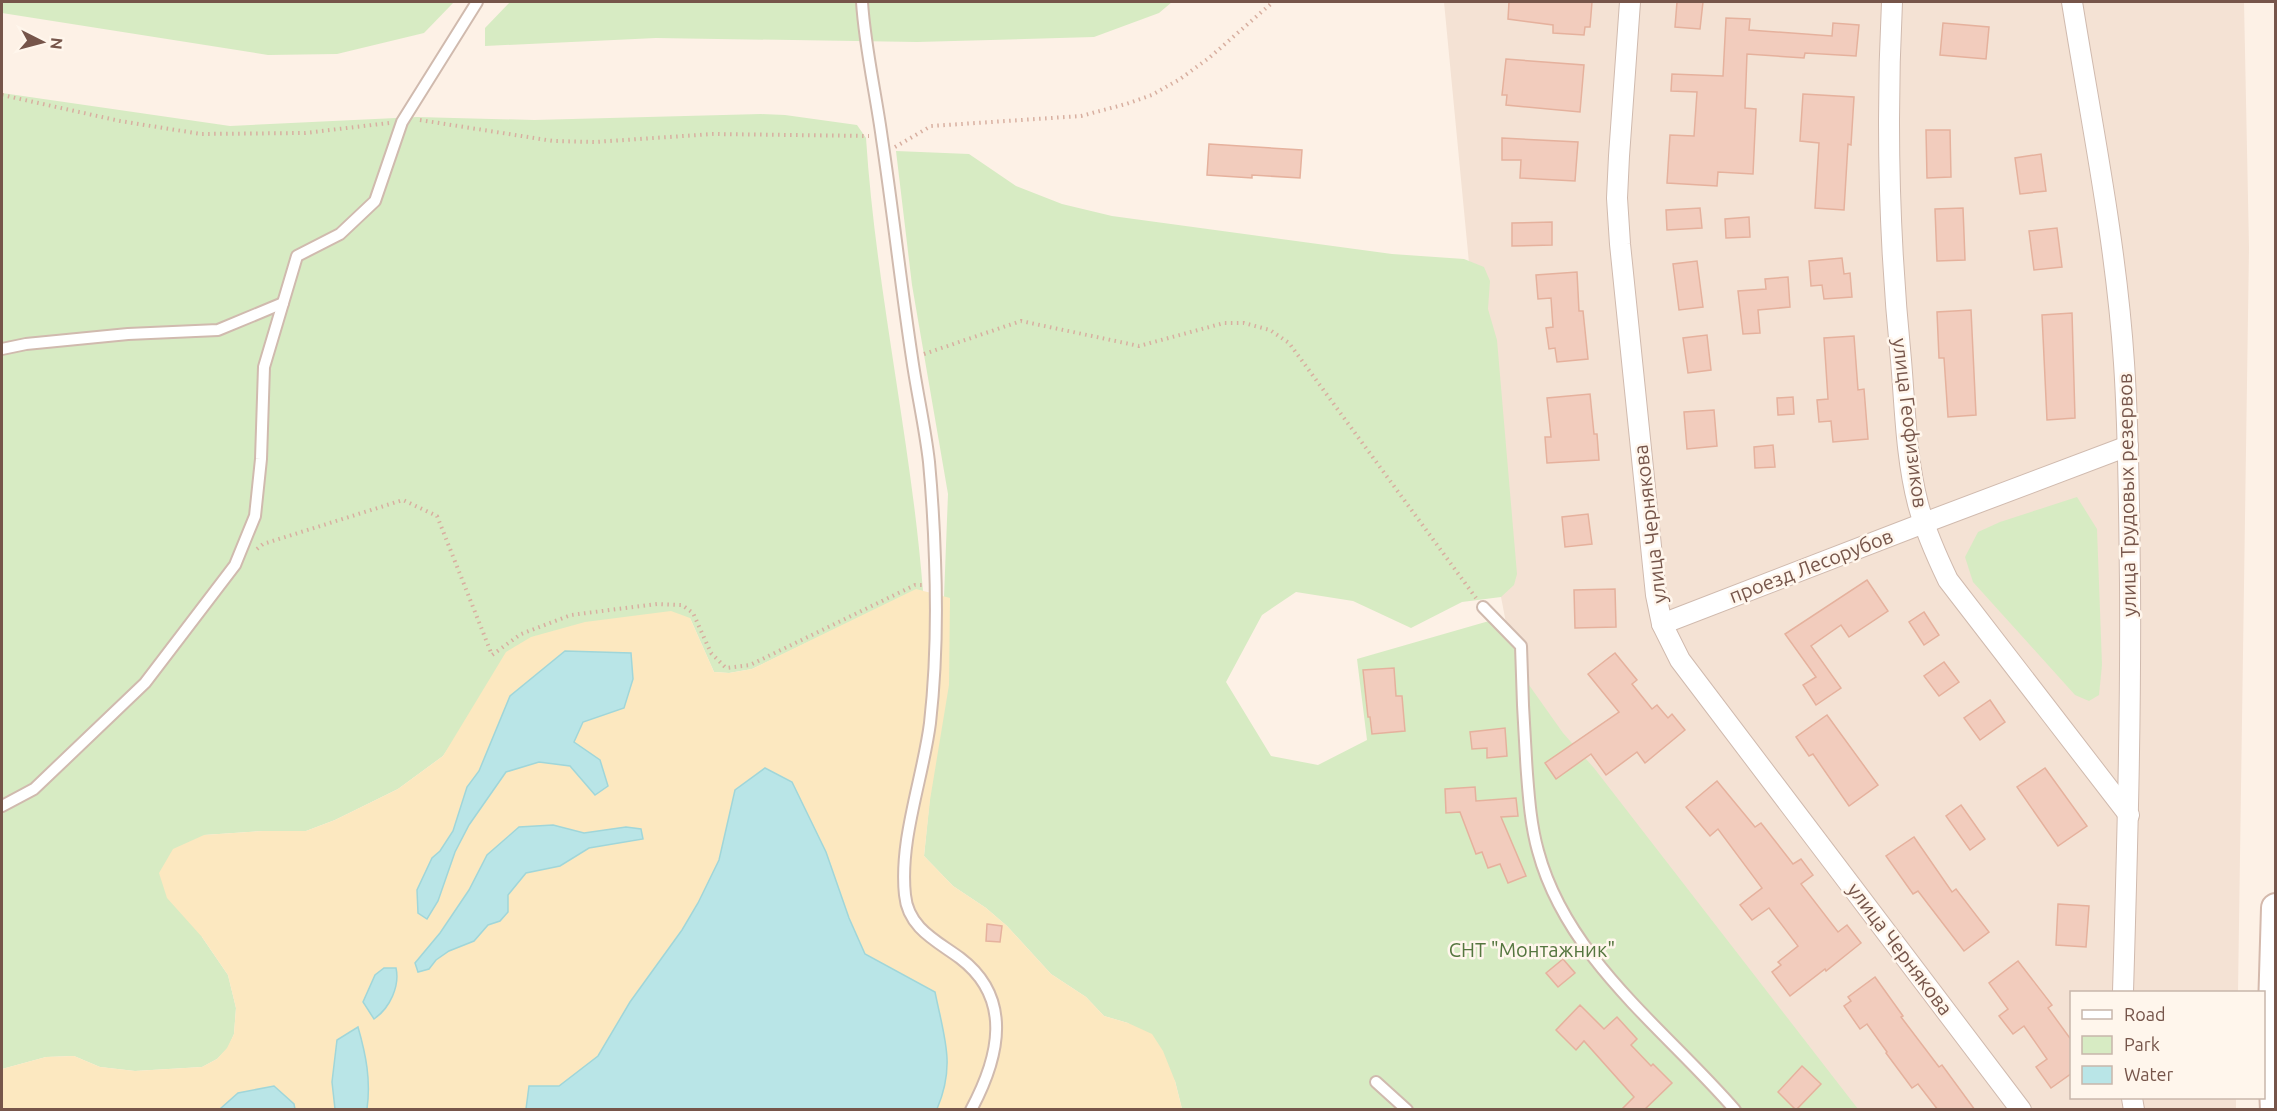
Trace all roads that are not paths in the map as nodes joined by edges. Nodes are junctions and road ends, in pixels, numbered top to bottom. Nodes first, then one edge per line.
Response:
1 (477, 2) edge
2 (862, 2) edge
3 (1630, 2) edge
4 (1892, 2) edge
5 (2072, 2) edge
6 (283, 303) junction
7 (2, 349) edge
8 (2128, 446) junction
9 (1924, 523) junction
10 (1483, 607) road end
11 (1662, 624) junction
12 (2, 806) edge
13 (2129, 815) junction
14 (2276, 908) edge
15 (2123, 991) edge
16 (2274, 1004) edge
17 (1376, 1082) dead end
18 (971, 1110) edge
19 (1407, 1110) edge
20 (1735, 1110) edge
21 (2021, 1110) edge
22 (2275, 1110) edge

1 - 6 lane
2 - 18 lane
3 - 11 street, улица Чернякова
4 - 9 street, улица Геофизиков
5 - 8 street, улица Трудовых резервов
6 - 7 lane
6 - 12 lane
8 - 9 street, проезд Лесорубов
8 - 13 street, улица Трудовых резервов
9 - 11 street, проезд Лесорубов
9 - 13 street, улица Геофизиков
10 - 20 lane
11 - 21 street, улица Чернякова
13 - 15 street, улица Трудовых резервов
14 - 16 main road
16 - 22 main road
17 - 19 lane

